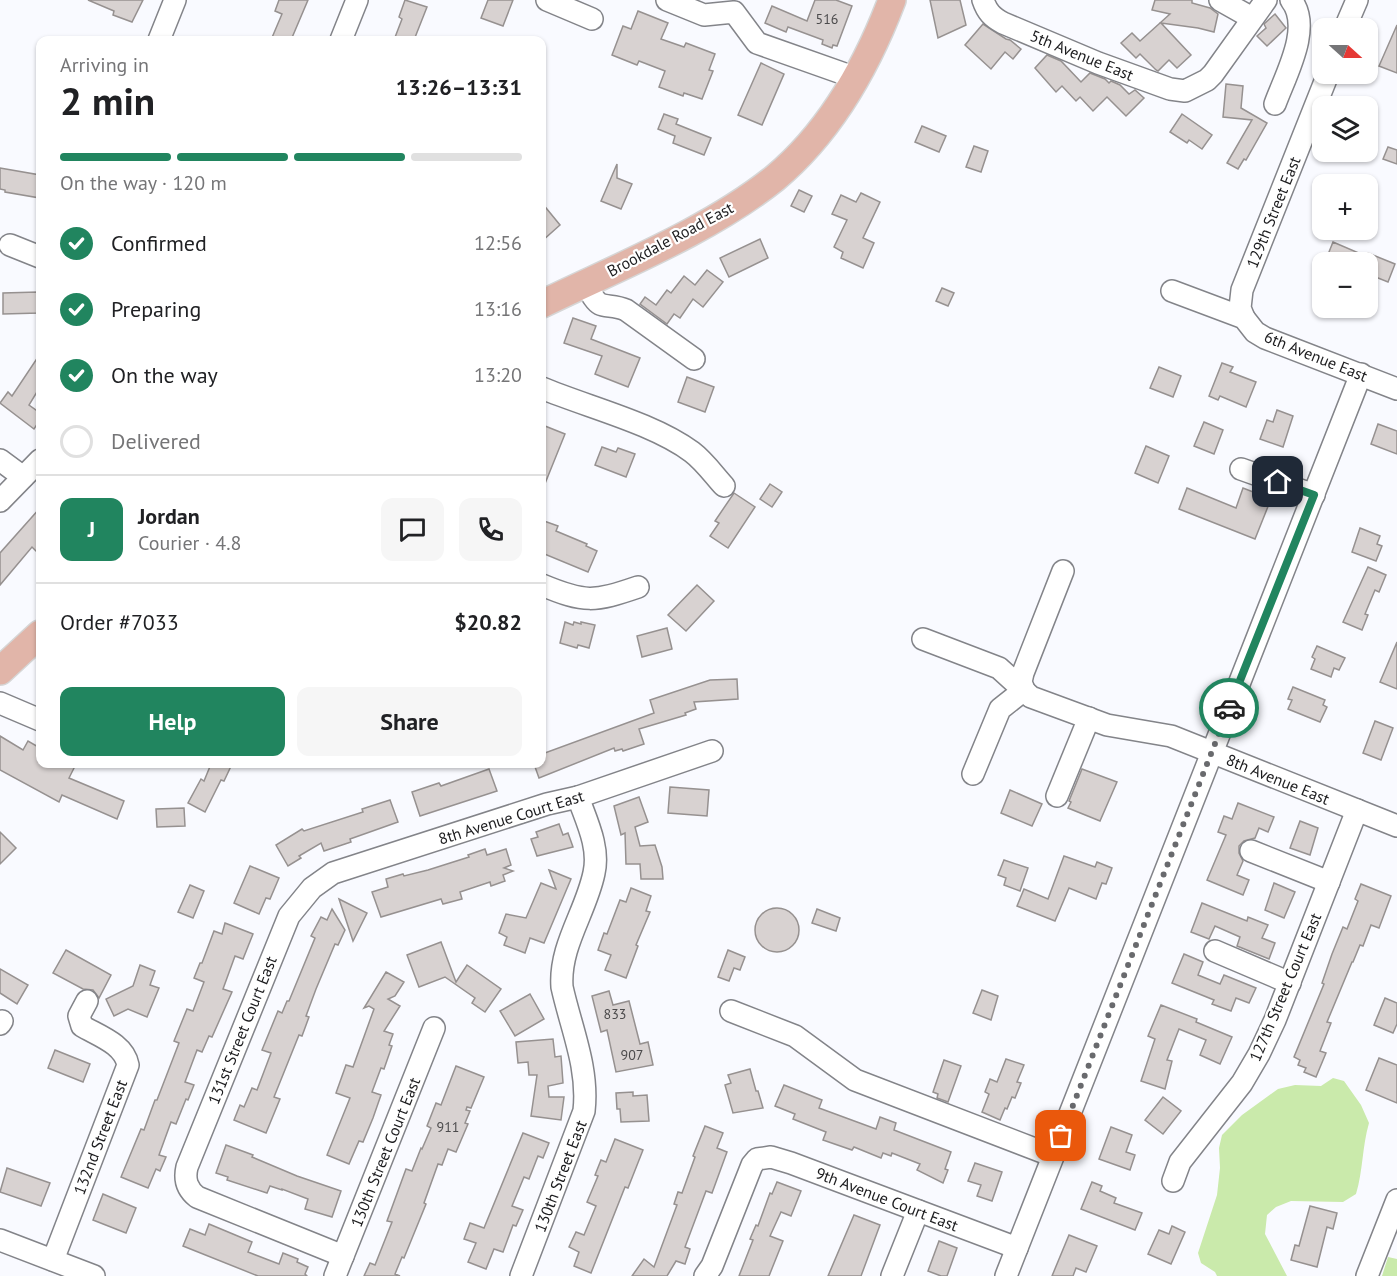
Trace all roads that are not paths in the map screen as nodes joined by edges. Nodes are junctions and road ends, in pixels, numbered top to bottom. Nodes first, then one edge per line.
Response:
1 (175, 0) edge
2 (357, 0) edge
3 (548, 0) edge
4 (668, 0) edge
5 (892, 0) edge
6 (983, 0) edge
7 (1220, 0) edge
8 (1266, 0) edge
9 (1292, 0) edge
10 (1356, 0) edge
11 (1252, 18) junction
12 (1349, 18) edge
13 (592, 19) dead end
14 (161, 36) edge
15 (343, 36) edge
16 (856, 78) junction
17 (1324, 84) edge
18 (1275, 104) dead end
19 (10, 244) dead end
20 (36, 255) edge
21 (585, 283) junction
22 (1172, 291) dead end
23 (546, 302) edge
24 (1244, 318) junction
25 (694, 358) dead end
26 (1361, 374) junction
27 (1397, 389) edge
28 (546, 390) edge
29 (0, 460) edge
30 (36, 464) edge
31 (1241, 469) dead end
32 (23, 477) junction
33 (724, 486) dead end
34 (1314, 495) junction
35 (0, 501) edge
36 (1063, 571) dead end
37 (546, 587) edge
38 (639, 587) dead end
39 (36, 638) edge
40 (922, 639) dead end
41 (0, 671) edge
42 (1024, 690) junction
43 (0, 703) edge
44 (36, 718) edge
45 (1089, 718) junction
46 (712, 751) dead end
47 (1212, 752) junction
48 (973, 774) dead end
49 (1057, 796) dead end
50 (578, 797) junction
51 (1357, 810) junction
52 (1397, 826) edge
53 (1251, 851) dead end
54 (1329, 882) junction
55 (312, 888) joint
56 (1215, 951) dead end
57 (1290, 983) junction
58 (87, 1001) dead end
59 (731, 1011) dead end
60 (435, 1028) dead end
61 (1053, 1156) junction
62 (1173, 1181) dead end
63 (1397, 1200) edge
64 (918, 1211) junction
65 (0, 1240) edge
66 (1017, 1248) junction
67 (343, 1256) junction
68 (53, 1260) junction
69 (94, 1276) edge
70 (335, 1276) edge
71 (521, 1276) edge
72 (705, 1276) edge
73 (892, 1276) edge
74 (1006, 1276) edge
75 (1367, 1276) edge

1 - 14 street
2 - 15 street
3 - 13 street
4 - 16 street
5 - 16 main road, Brookdale Road East
6 - 11 street, 5th Avenue East
7 - 11 street
8 - 11 street
9 - 18 street
10 - 12 street
16 - 21 main road, Brookdale Road East
17 - 24 street, 129th Street East
19 - 20 street
21 - 23 main road, Brookdale Road East
21 - 25 street
22 - 24 street, 6th Avenue East
24 - 26 street, 6th Avenue East
26 - 27 street, 6th Avenue East
26 - 34 street
28 - 33 street
29 - 32 street
30 - 32 street
31 - 34 street
32 - 35 street
34 - 47 street
36 - 42 street
37 - 38 street
39 - 41 main road
40 - 42 street, 8th Avenue East
42 - 45 street, 8th Avenue East
42 - 48 street
43 - 44 street
45 - 47 street, 8th Avenue East
45 - 49 street
46 - 50 street, 8th Avenue Court East
47 - 51 street, 8th Avenue East
47 - 61 street
50 - 55 street, 8th Avenue Court East
50 - 71 street, 130th Street East
51 - 52 street, 8th Avenue East
51 - 54 street, 127th Street Court East
53 - 54 street
54 - 57 street, 127th Street Court East
55 - 67 street, 131st Street Court East
56 - 57 street
57 - 62 street, 127th Street Court East
58 - 68 street, 132nd Street East
59 - 61 street
60 - 67 street, 130th Street Court East
61 - 66 street
63 - 75 street
64 - 66 street, 9th Avenue Court East
64 - 72 street, 9th Avenue Court East
64 - 73 street
65 - 68 street
66 - 74 street
67 - 70 street, 130th Street Court East
68 - 69 street

